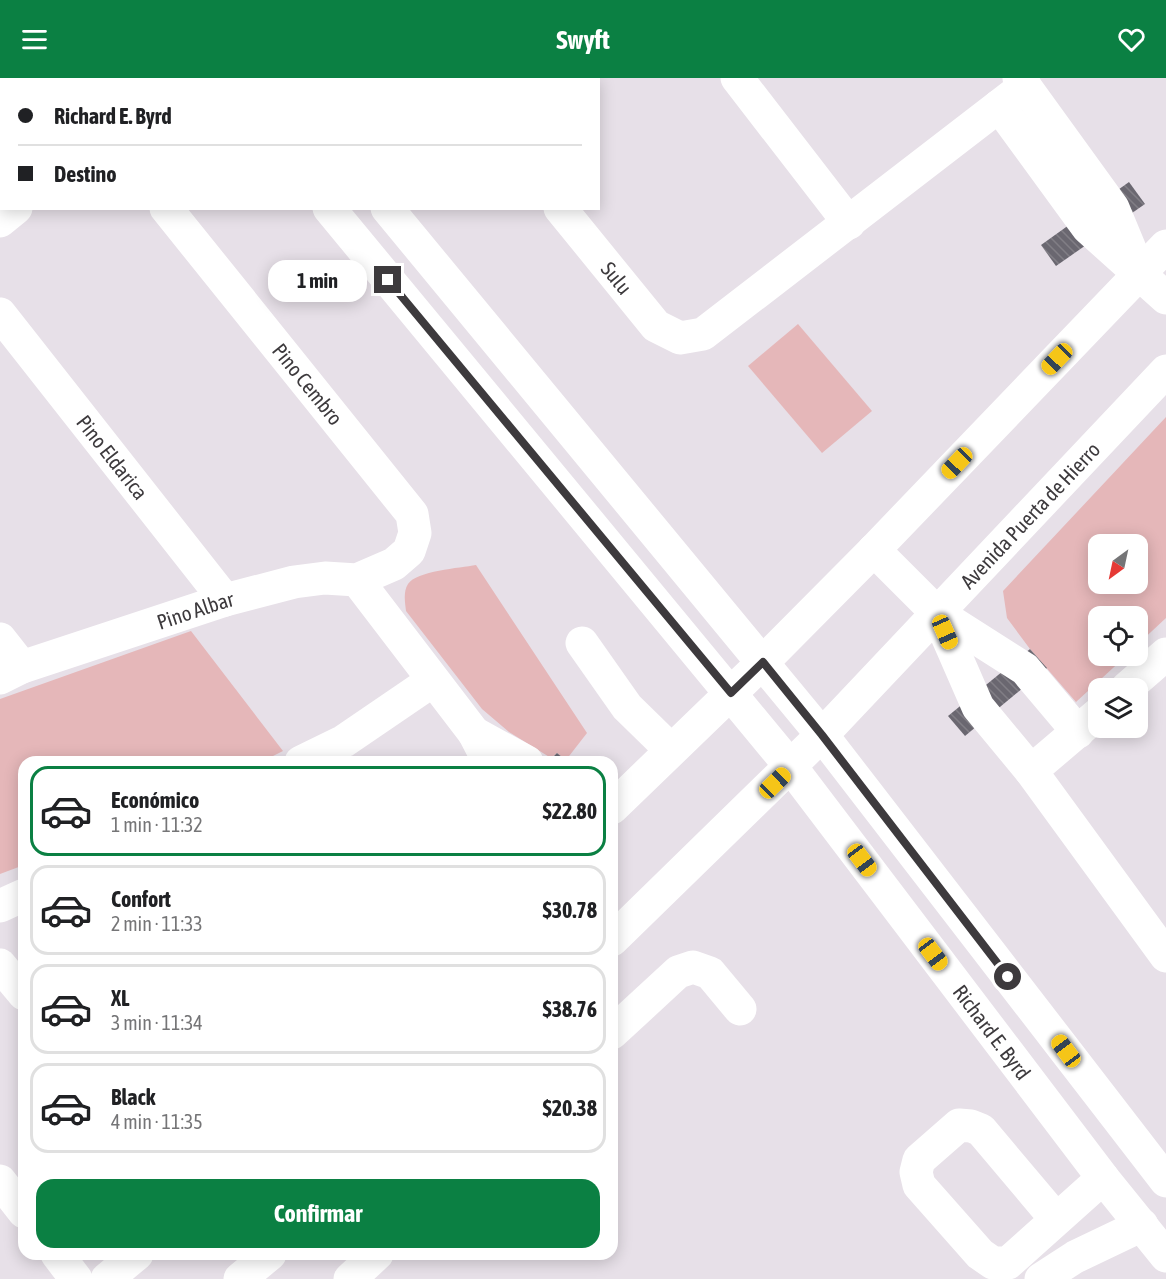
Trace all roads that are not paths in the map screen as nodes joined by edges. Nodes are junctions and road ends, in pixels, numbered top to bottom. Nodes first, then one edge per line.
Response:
1 (737, 78) edge
2 (1022, 82) edge
3 (999, 106) junction
4 (13, 210) edge
5 (168, 210) edge
6 (331, 210) edge
7 (389, 210) edge
8 (562, 210) edge
9 (0, 220) edge
10 (849, 223) junction
11 (1166, 246) edge
12 (1140, 273) junction
13 (1166, 298) edge
14 (0, 314) edge
15 (1166, 371) edge
16 (874, 550) junction
17 (394, 564) joint
18 (357, 580) junction
19 (225, 600) junction
20 (937, 613) junction
21 (0, 639) edge
22 (582, 643) dead end
23 (1166, 654) edge
24 (763, 662) junction
25 (11, 672) edge
26 (1138, 678) edge
27 (432, 681) junction
28 (731, 693) junction
29 (1088, 723) edge
30 (474, 733) junction
31 (822, 735) junction
32 (671, 750) junction
33 (350, 751) edge
34 (328, 756) edge
35 (486, 756) edge
36 (516, 756) edge
37 (791, 767) junction
38 (1031, 771) junction
39 (618, 802) edge
40 (18, 898) edge
41 (0, 906) edge
42 (618, 924) edge
43 (1166, 956) edge
44 (0, 965) edge
45 (18, 987) edge
46 (740, 1009) dead end
47 (618, 1027) edge
48 (1103, 1178) junction
49 (0, 1180) edge
50 (1166, 1181) edge
51 (18, 1204) edge
52 (1056, 1219) dead end
53 (1142, 1225) junction
54 (1166, 1256) edge
55 (62, 1260) edge
56 (129, 1260) edge
57 (263, 1260) edge
58 (371, 1260) edge
59 (76, 1279) edge
60 (107, 1279) edge
61 (240, 1279) edge
62 (350, 1279) edge
63 (1041, 1279) edge

1 - 10 street
2 - 3 street
2 - 12 street
3 - 10 street
3 - 12 street
4 - 9 street
5 - 17 street, Pino Cembro
6 - 28 street, Richard E. Byrd
7 - 24 street
8 - 10 street, Sulu
11 - 12 street
12 - 13 street
12 - 16 street
14 - 19 street, Pino Eldarica
15 - 20 street, Avenida Puerta de Hierro
16 - 20 street
16 - 24 street
17 - 18 street, Pino Albar
18 - 19 street, Pino Albar
18 - 27 street
19 - 25 street, Pino Albar
20 - 29 street
20 - 31 street, Avenida Puerta de Hierro
20 - 38 street
21 - 25 street
22 - 32 street
23 - 26 street
24 - 28 street
24 - 31 street
27 - 30 street
27 - 33 street
28 - 32 street
28 - 37 street, Richard E. Byrd
29 - 38 street
30 - 35 street
30 - 36 street
31 - 37 street, Avenida Puerta de Hierro
31 - 50 street
32 - 39 street
33 - 34 street
37 - 42 street, Avenida Puerta de Hierro
37 - 48 street, Richard E. Byrd
38 - 43 street
40 - 41 street
44 - 45 street
46 - 47 street
48 - 52 street
48 - 53 street, Richard E. Byrd
49 - 51 street
53 - 54 street, Richard E. Byrd
53 - 63 street
55 - 59 street
56 - 60 street
57 - 61 street
58 - 62 street

